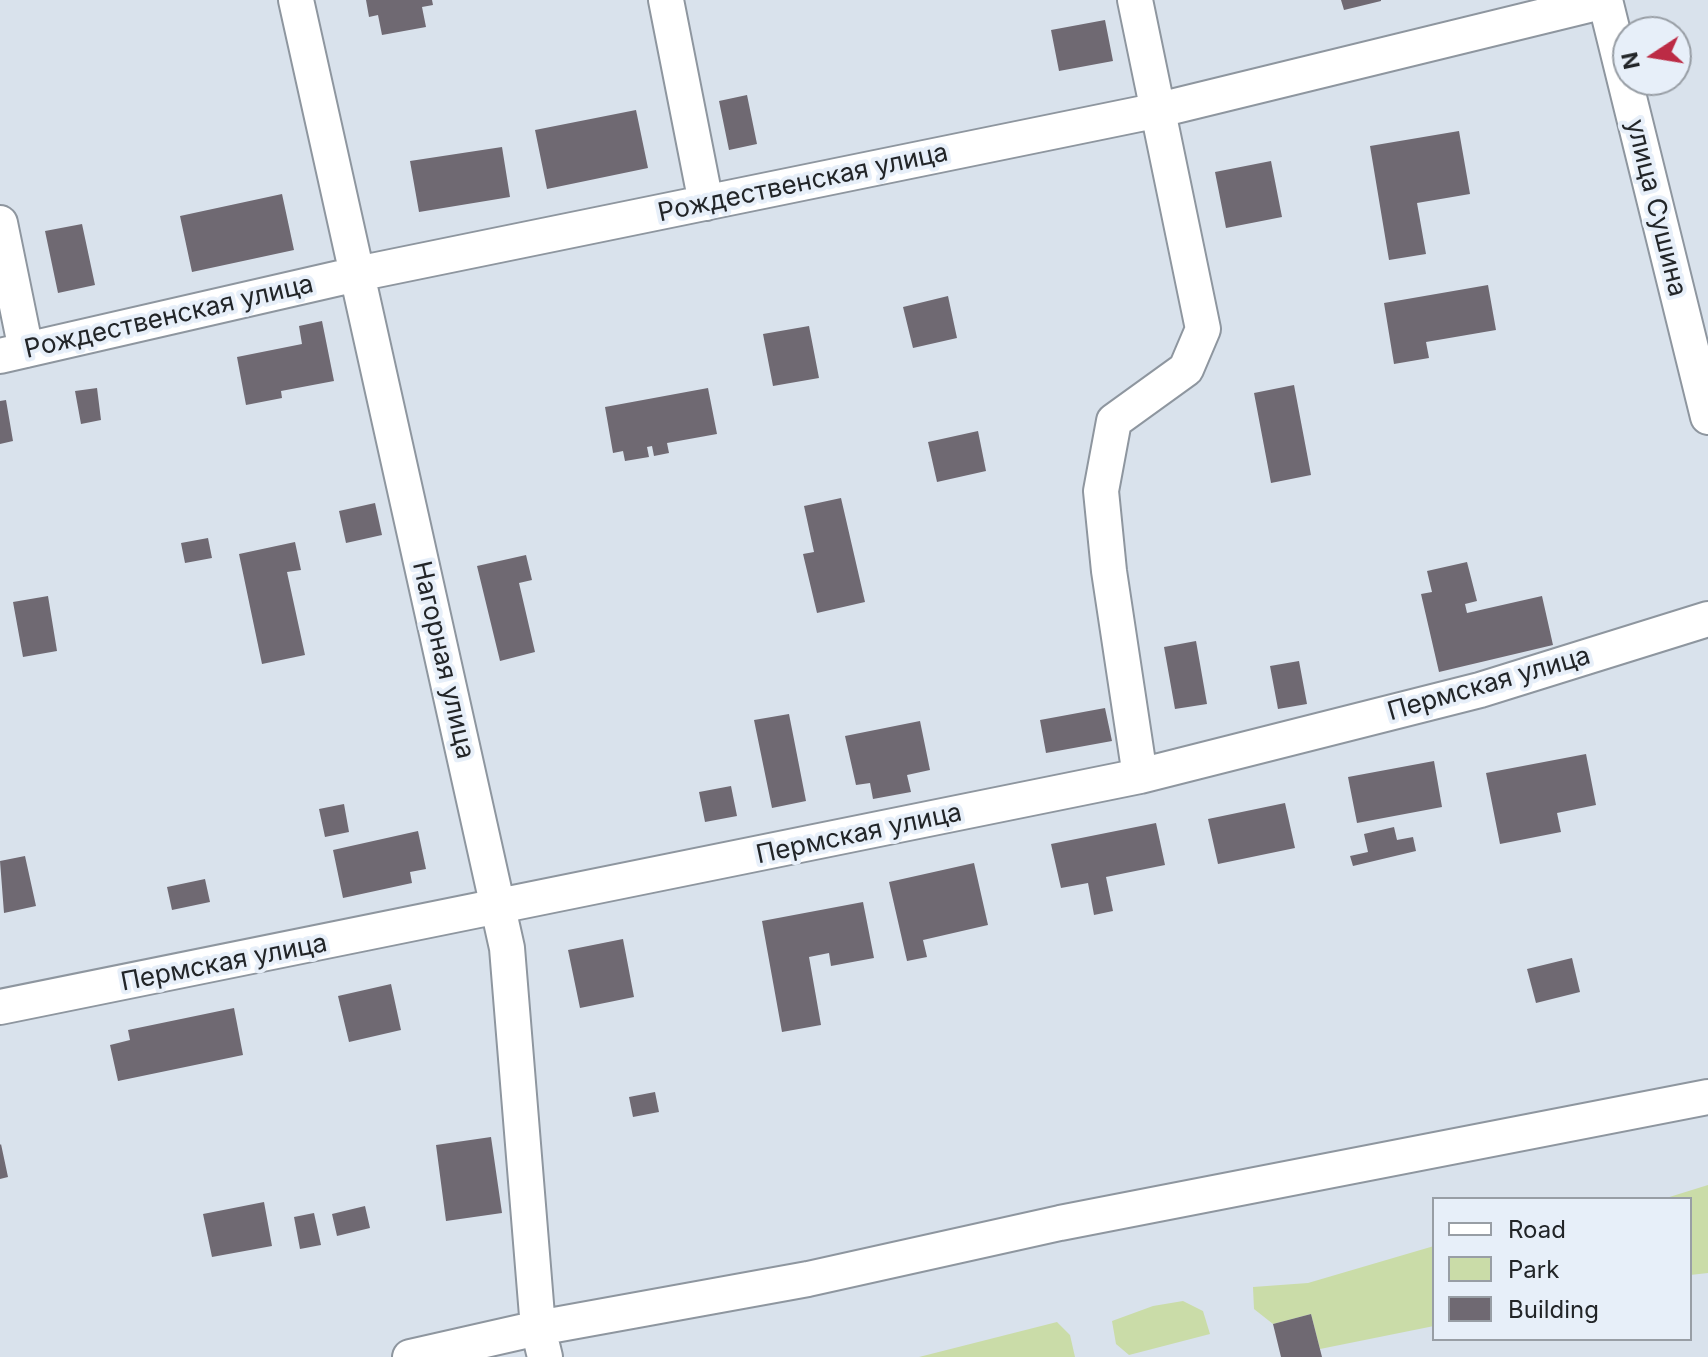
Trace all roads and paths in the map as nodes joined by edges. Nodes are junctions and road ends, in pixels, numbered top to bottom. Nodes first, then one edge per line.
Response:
1 (296, 0) edge
2 (666, 0) edge
3 (1135, 0) edge
4 (1605, 1) edge
5 (1159, 110) junction
6 (706, 203) junction
7 (0, 223) edge
8 (357, 274) junction
9 (13, 353) edge
10 (1708, 417) edge
11 (1708, 619) edge
12 (1140, 776) junction
13 (498, 909) junction
14 (0, 1007) edge
15 (1708, 1097) edge
16 (542, 1342) edge
17 (410, 1357) edge

1 - 8 street, Нагорная улица
2 - 6 street
3 - 5 street
4 - 5 street, Рождественская улица
4 - 10 street, улица Сушина
5 - 6 street, Рождественская улица
5 - 12 street
6 - 8 street, Рождественская улица
7 - 9 street
8 - 9 street, Рождественская улица
8 - 13 street, Нагорная улица
11 - 12 street, Пермская улица
12 - 13 street, Пермская улица
13 - 14 street, Пермская улица
13 - 16 street, Нагорная улица
15 - 16 street
16 - 17 street

